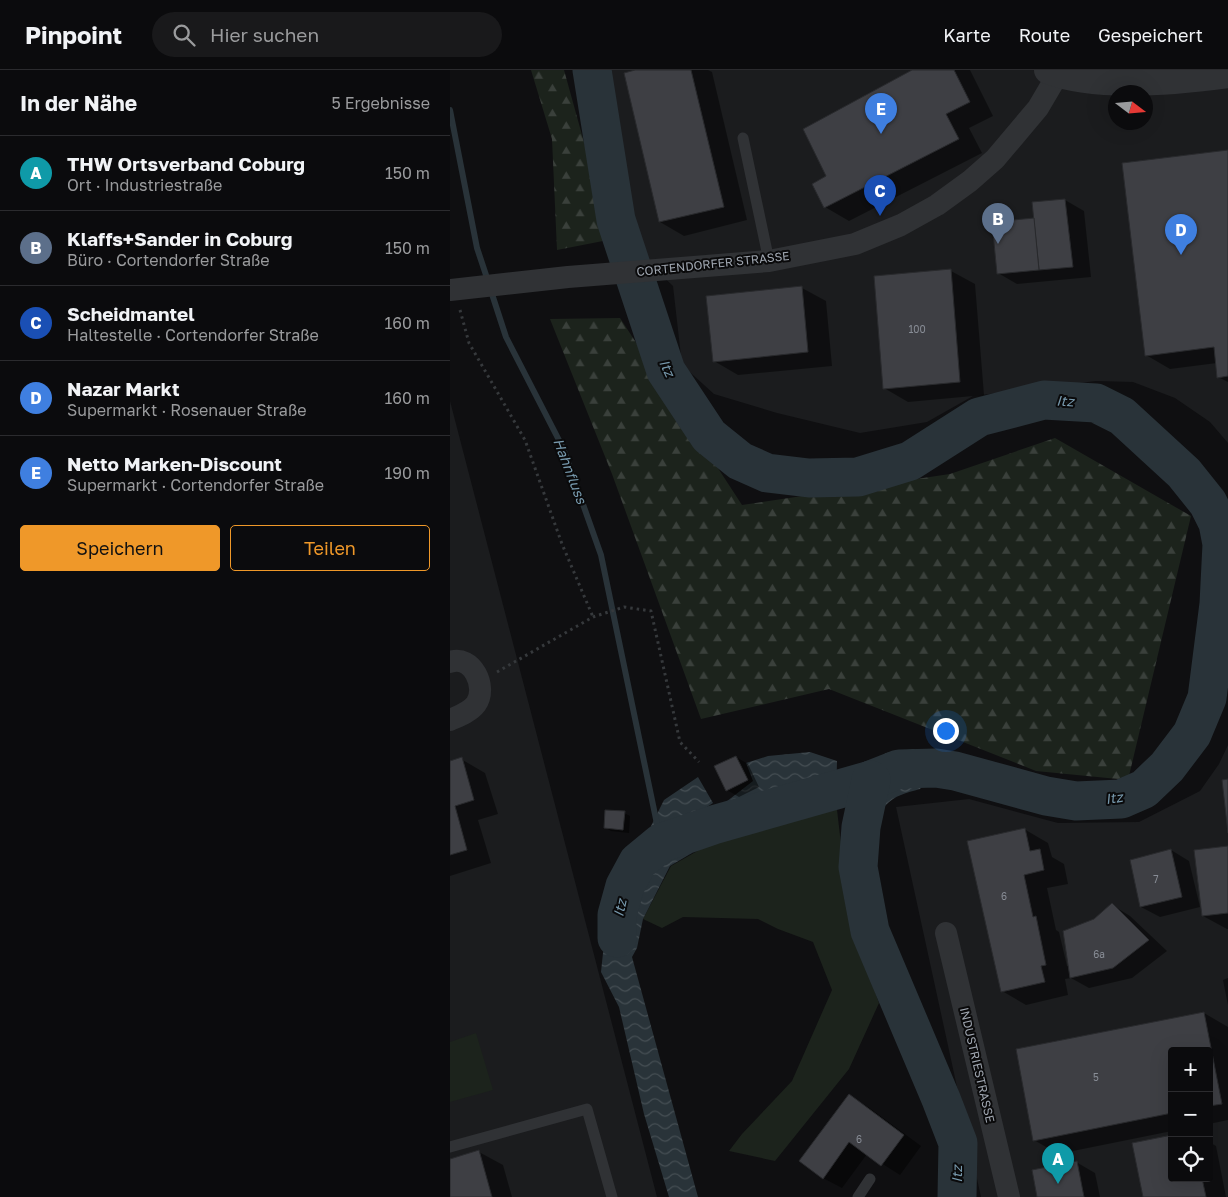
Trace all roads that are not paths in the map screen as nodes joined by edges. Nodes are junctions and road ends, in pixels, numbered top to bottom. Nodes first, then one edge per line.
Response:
1 (1053, 72) edge
2 (1228, 74) edge
3 (743, 138) dead end
4 (769, 261) junction
5 (452, 290) edge
6 (450, 662) edge
7 (450, 720) edge
8 (946, 934) dead end
9 (450, 1147) edge
10 (870, 1179) dead end
11 (612, 1197) edge
12 (858, 1197) edge
13 (1009, 1197) edge

1 - 2 street
1 - 4 street, CORTENDORFER STRASSE
3 - 4 lane
4 - 5 street, CORTENDORFER STRASSE
6 - 7 street
8 - 13 street, INDUSTRIESTRASSE
9 - 11 lane
10 - 12 lane

